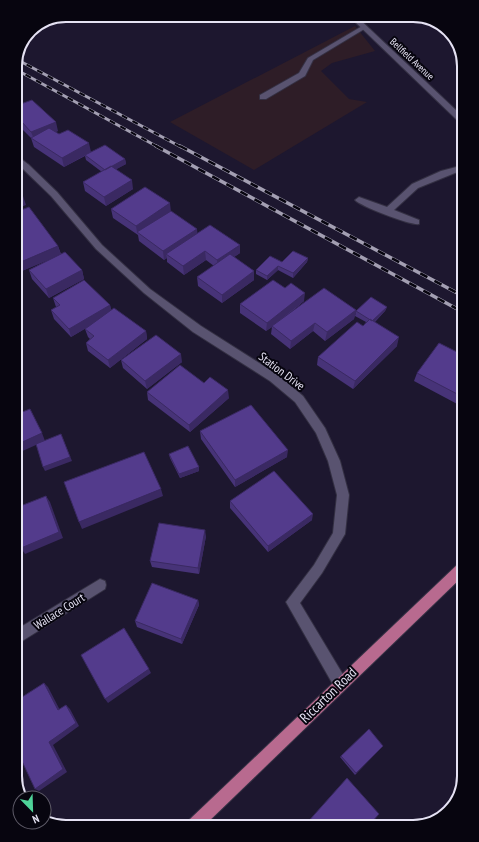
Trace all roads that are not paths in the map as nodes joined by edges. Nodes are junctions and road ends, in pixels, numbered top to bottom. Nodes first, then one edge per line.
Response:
1 (359, 22) edge
2 (364, 27) junction
3 (263, 97) dead end
4 (457, 114) edge
5 (22, 163) edge
6 (457, 169) edge
7 (359, 200) dead end
8 (388, 212) junction
9 (416, 222) dead end
10 (457, 572) edge
11 (100, 585) dead end
12 (22, 634) edge
13 (340, 683) junction
14 (199, 820) edge

1 - 2 street, Bellfield Avenue
2 - 3 street
2 - 4 street, Bellfield Avenue
5 - 13 street, Station Drive
6 - 8 street
7 - 8 street
8 - 9 street
10 - 13 main road, Riccarton Road
11 - 12 street, Wallace Court
13 - 14 main road, Riccarton Road

